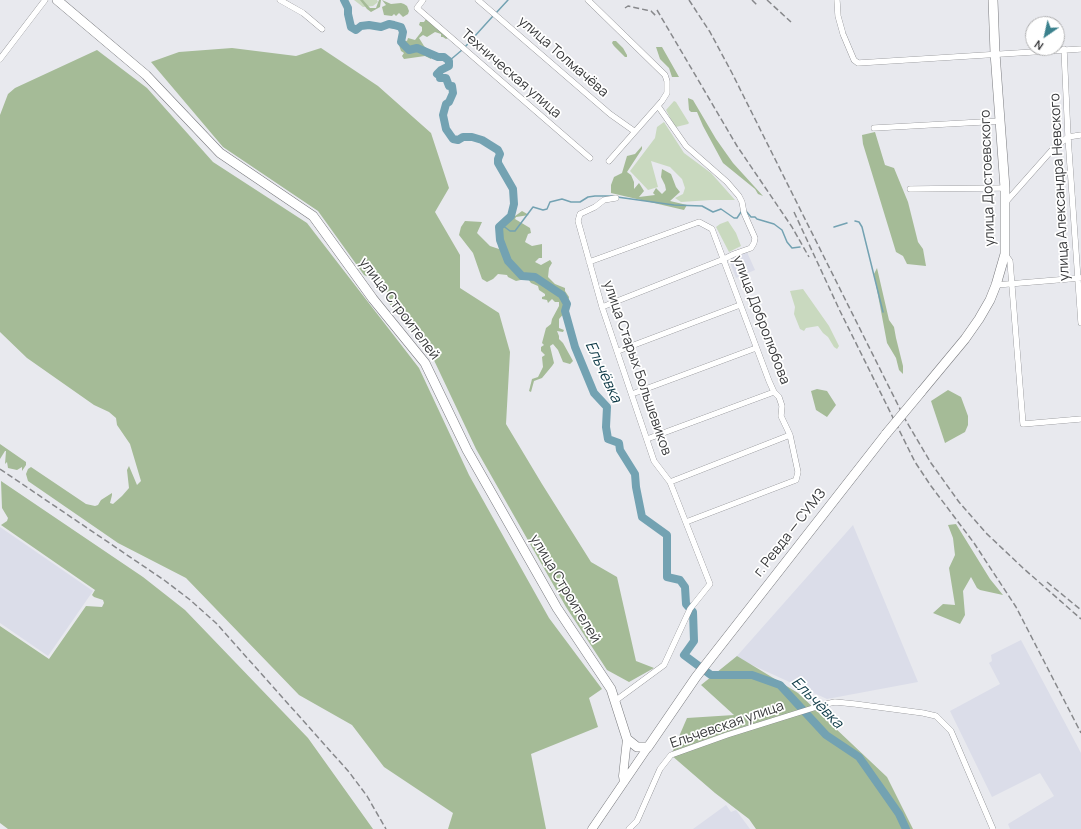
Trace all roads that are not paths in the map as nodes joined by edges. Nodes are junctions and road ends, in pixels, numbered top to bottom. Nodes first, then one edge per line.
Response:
1 (45, 0) edge
2 (57, 0) edge
3 (280, 0) edge
4 (423, 0) edge
5 (478, 0) edge
6 (588, 0) edge
7 (838, 0) edge
8 (993, 0) edge
9 (322, 29) dead end
10 (1065, 49) edge
11 (1081, 49) edge
12 (1025, 51) edge
13 (995, 53) junction
14 (1064, 56) edge
15 (0, 59) edge
16 (658, 106) junction
17 (1001, 121) junction
18 (874, 128) dead end
19 (634, 131) junction
20 (1081, 135) edge
21 (1068, 137) junction
22 (590, 158) dead end
23 (609, 161) dead end
24 (1005, 188) junction
25 (910, 189) dead end
26 (616, 198) dead end
27 (1005, 203) junction
28 (1078, 226) edge
29 (1005, 254) junction
30 (724, 259) junction
31 (589, 262) junction
32 (1079, 279) edge
33 (1011, 284) junction
34 (996, 286) junction
35 (740, 305) junction
36 (602, 307) junction
37 (1081, 323) edge
38 (756, 348) junction
39 (618, 351) junction
40 (774, 392) junction
41 (632, 394) junction
42 (1081, 419) edge
43 (790, 435) junction
44 (647, 439) junction
45 (670, 482) junction
46 (686, 522) junction
47 (615, 701) junction
48 (627, 739) junction
49 (648, 748) junction
50 (624, 782) junction
51 (592, 829) edge
52 (629, 829) edge
53 (993, 829) edge

1 - 15 street
2 - 47 main road, улица Строителей
3 - 9 street
4 - 22 street, Техническая улица
5 - 19 street, улица Толмачёва
6 - 16 street
7 - 13 street
8 - 13 main road, улица Достоевского
10 - 11 street
12 - 13 street
13 - 17 main road, улица Достоевского
14 - 21 street, улица Александра Невского
16 - 19 street
16 - 30 street
17 - 18 street
17 - 24 main road, улица Достоевского
19 - 23 street
20 - 21 street
21 - 27 street
21 - 28 street, улица Александра Невского
24 - 25 street
24 - 27 main road, улица Достоевского
26 - 31 street, улица Старых Большевиков
27 - 29 main road, улица Достоевского
28 - 32 street, улица Александра Невского
29 - 33 street, улица Достоевского
29 - 34 main road, г. Ревда — СУМЗ
30 - 31 street, улица Добролюбова
30 - 35 street, улица Добролюбова
30 - 36 street
31 - 36 street, улица Старых Большевиков
32 - 33 street
32 - 37 street, улица Александра Невского
33 - 34 street
33 - 42 street, улица Достоевского
34 - 49 main road, г. Ревда — СУМЗ, bridge
35 - 38 street, улица Добролюбова
35 - 39 street
36 - 39 street, улица Старых Большевиков
38 - 40 street, улица Добролюбова
38 - 41 street
39 - 41 street, улица Старых Большевиков
40 - 43 street, улица Добролюбова
40 - 44 street
41 - 44 street, улица Старых Большевиков
43 - 45 street
43 - 46 street, улица Добролюбова
44 - 45 street, улица Старых Большевиков
45 - 46 street, улица Старых Большевиков
46 - 47 street, улица Старых Большевиков
47 - 48 main road, улица Строителей
48 - 49 main road
48 - 50 street, улица Строителей
49 - 50 street, г. Ревда — СУМЗ
50 - 51 street, г. Ревда — СУМЗ
52 - 53 street, Ельчевская улица

